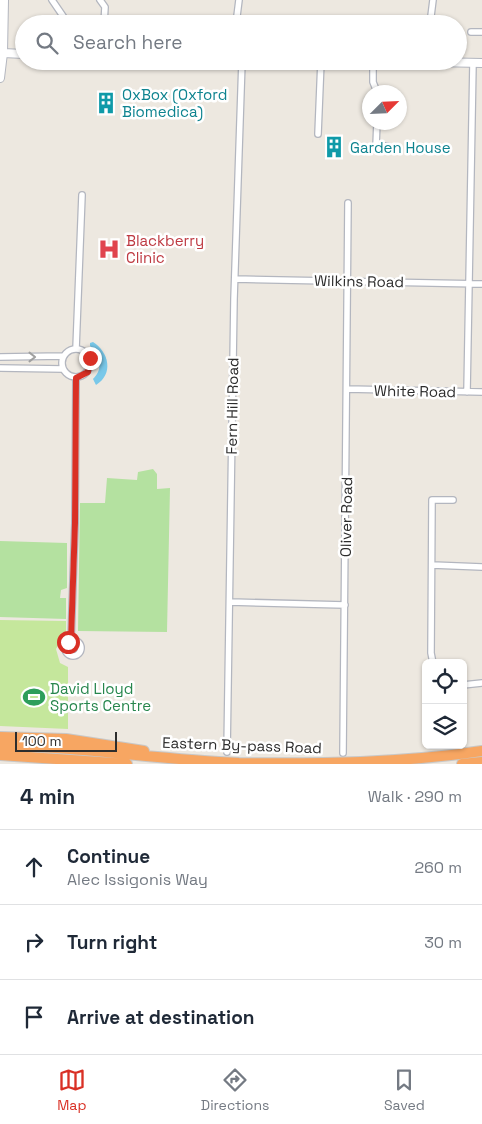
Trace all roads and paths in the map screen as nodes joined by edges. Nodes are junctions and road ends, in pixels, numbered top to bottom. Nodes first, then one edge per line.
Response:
1 (4, 0) edge
2 (52, 0) edge
3 (100, 0) edge
4 (239, 0) edge
5 (432, 0) edge
6 (62, 15) edge
7 (104, 15) edge
8 (237, 15) edge
9 (431, 15) edge
10 (471, 32) dead end
11 (482, 32) edge
12 (3, 53) junction
13 (15, 54) edge
14 (467, 63) edge
15 (473, 63) junction
16 (482, 63) edge
17 (242, 70) edge
18 (321, 70) edge
19 (373, 70) edge
20 (0, 78) edge
21 (374, 85) edge
22 (376, 130) edge
23 (318, 134) dead end
24 (387, 146) dead end
25 (82, 195) dead end
26 (348, 203) dead end
27 (235, 279) junction
28 (347, 280) junction
29 (470, 284) junction
30 (482, 284) edge
31 (76, 349) junction
32 (63, 356) junction
33 (0, 357) edge
34 (0, 368) edge
35 (63, 369) junction
36 (76, 378) junction
37 (347, 389) junction
38 (467, 392) junction
39 (482, 392) edge
40 (432, 493) dead end
41 (432, 500) junction
42 (453, 500) dead end
43 (432, 565) junction
44 (482, 567) edge
45 (230, 602) junction
46 (345, 605) junction
47 (71, 640) dead end
48 (432, 659) edge
49 (482, 683) edge
50 (467, 685) edge
51 (0, 737) edge
52 (0, 746) edge
53 (482, 751) edge
54 (227, 752) dead end
55 (343, 753) dead end
56 (0, 755) edge
57 (161, 758) junction
58 (482, 762) edge
59 (127, 764) edge
60 (462, 764) edge

1 - 12 main road
2 - 6 street
3 - 7 street
4 - 8 street
5 - 9 street
10 - 11 street
12 - 13 main road
12 - 20 main road
14 - 15 main road
15 - 16 main road
15 - 29 street
17 - 27 street, Fern Hill Road
18 - 23 street
19 - 21 street
22 - 24 street
25 - 31 street
26 - 28 street, Oliver Road
27 - 28 street, Wilkins Road
27 - 45 street, Fern Hill Road
28 - 29 street, Wilkins Road
28 - 37 street, Oliver Road
29 - 30 street, Wilkins Road
29 - 38 street
31 - 32 street
31 - 36 street
33 -> 32 street
32 - 35 street
34 - 35 street
35 - 36 street
36 - 47 street
37 - 38 street, White Road
37 - 46 street, Oliver Road
38 - 39 street, White Road
40 - 41 street
41 - 42 street
41 - 43 street
43 - 44 street
43 - 48 street
45 - 46 street
45 - 54 street, Fern Hill Road
46 - 55 street, Oliver Road
49 - 50 street
51 - 57 highway
52 - 57 highway, Eastern By-pass Road
53 - 57 highway, Eastern By-pass Road
56 - 59 highway
58 - 60 highway

